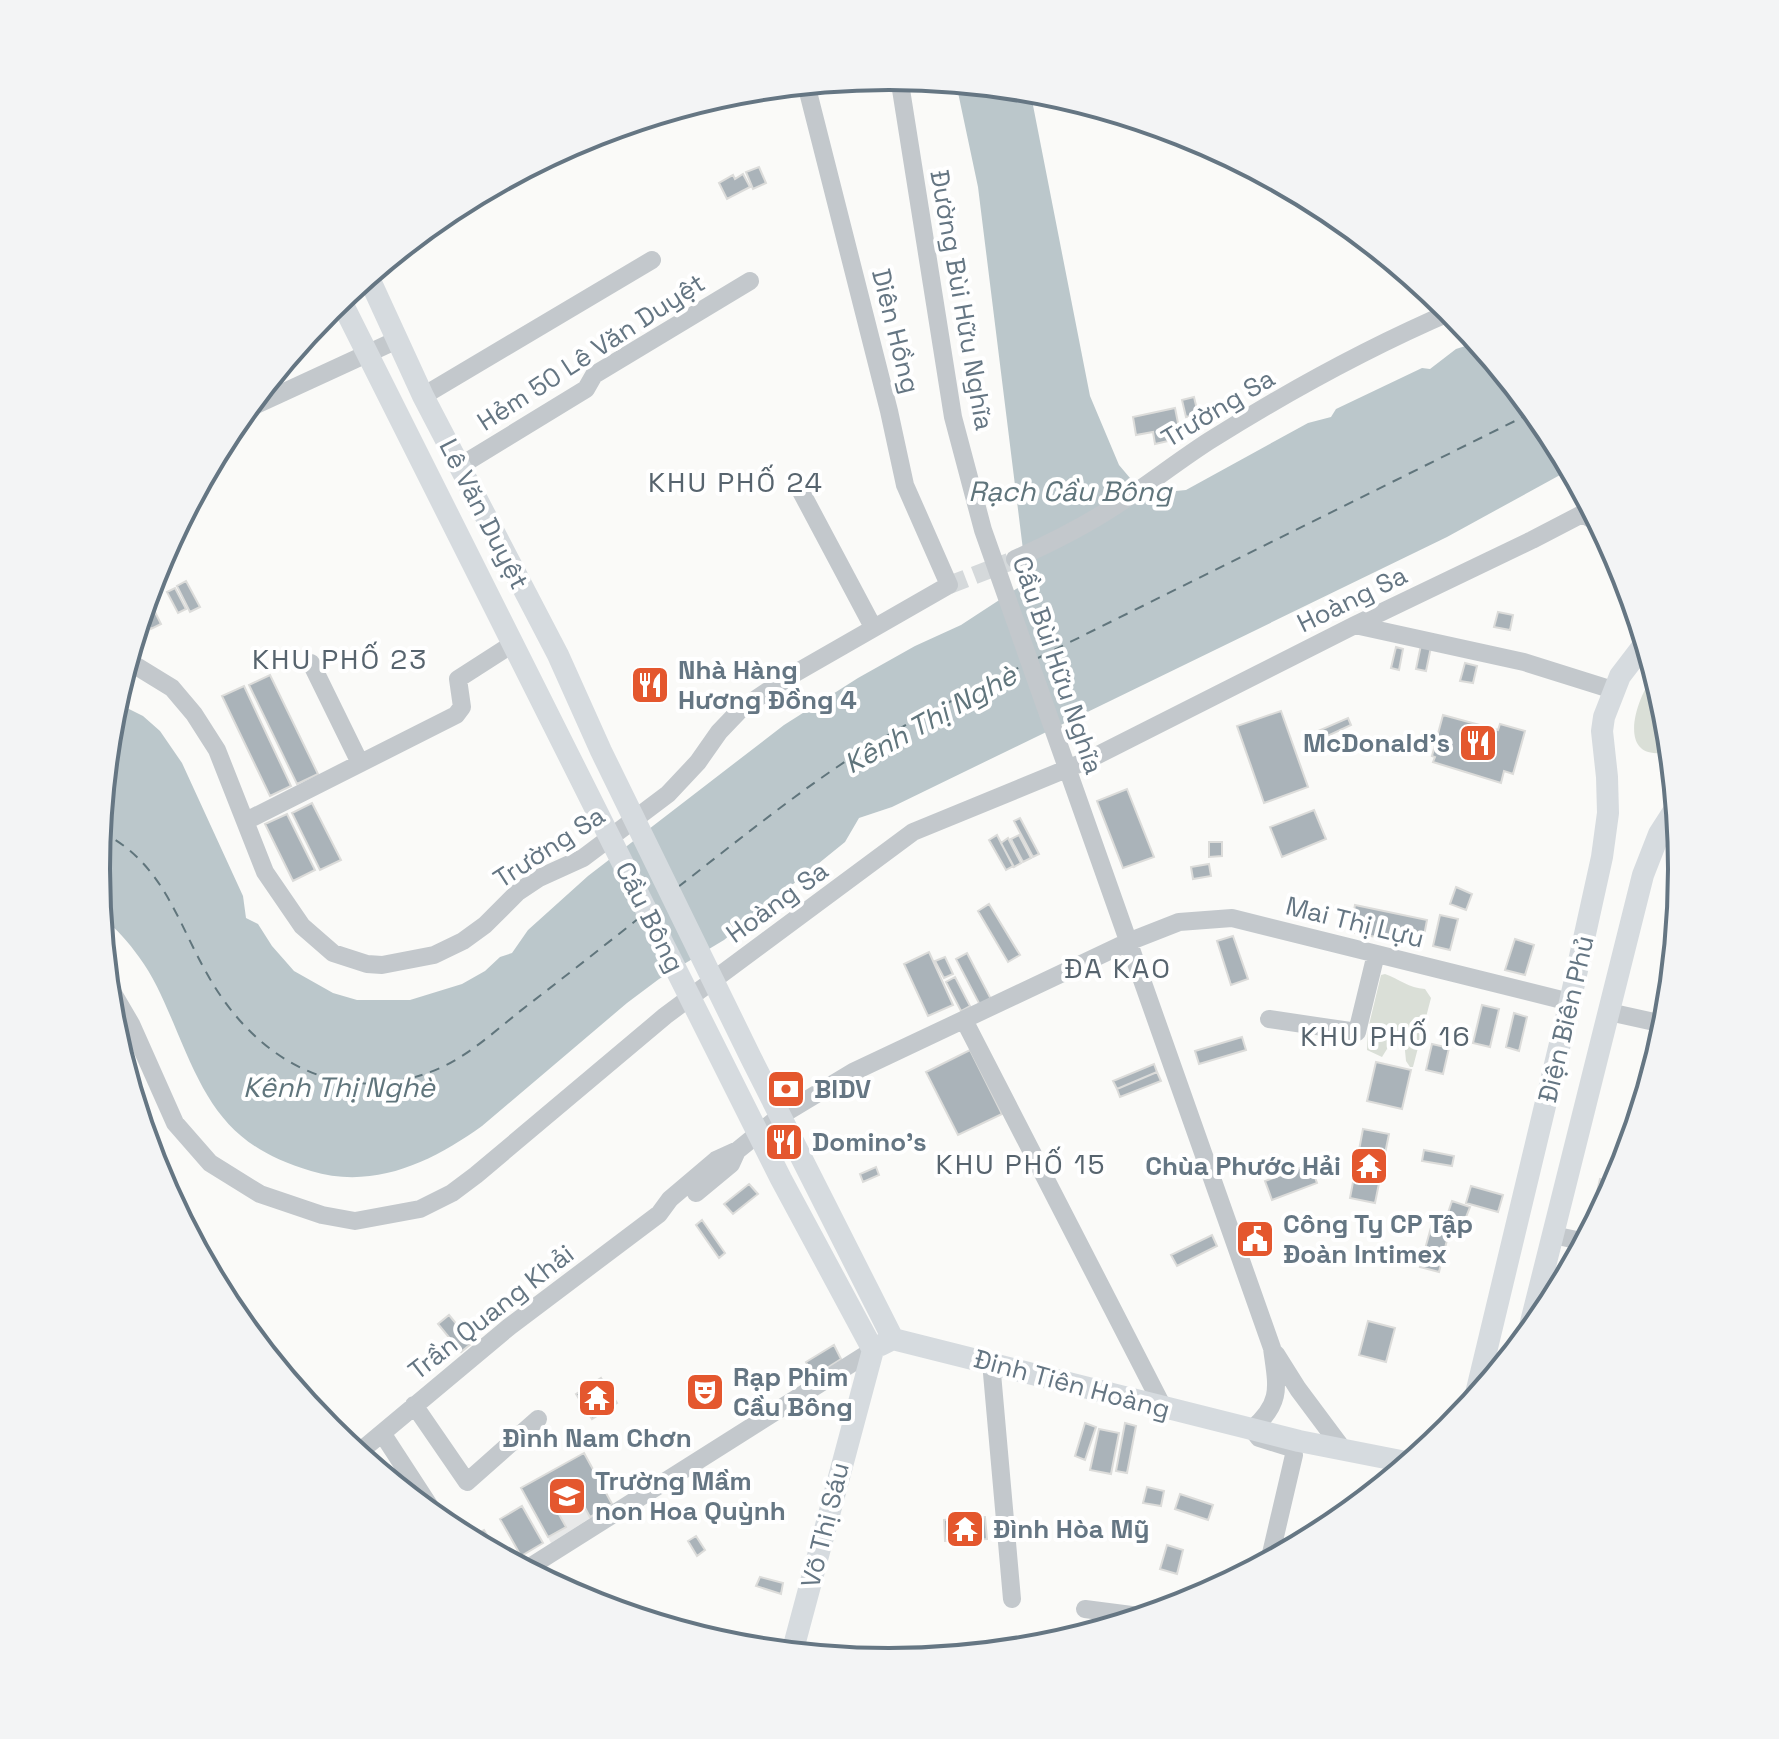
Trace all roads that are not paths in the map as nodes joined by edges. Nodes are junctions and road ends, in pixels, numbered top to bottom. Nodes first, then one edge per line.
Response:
1 (901, 90) edge
2 (809, 95) edge
3 (652, 260) dead end
4 (750, 281) dead end
5 (373, 286) edge
6 (346, 311) edge
7 (1440, 317) edge
8 (397, 340) junction
9 (367, 353) junction
10 (423, 396) junction
11 (268, 399) edge
12 (460, 466) junction
13 (797, 484) dead end
14 (1582, 512) edge
15 (983, 530) joint
16 (1015, 559) tunnel mouth
17 (949, 585) joint
18 (1355, 625) junction
19 (873, 627) junction
20 (514, 643) junction
21 (1637, 652) edge
22 (311, 663) dead end
23 (137, 667) edge
24 (1613, 690) junction
25 (601, 751) joint
26 (360, 763) junction
27 (573, 764) joint
28 (246, 821) junction
29 (1667, 821) edge
30 (1128, 942) junction
31 (1376, 954) junction
32 (1570, 1002) junction
33 (123, 1011) edge
34 (1609, 1012) junction
35 (1269, 1019) dead end
36 (964, 1020) junction
37 (1654, 1022) edge
38 (780, 1116) junction
39 (759, 1133) junction
40 (1553, 1235) junction
41 (1575, 1240) edge
42 (1535, 1308) edge
43 (893, 1339) junction
44 (1272, 1348) junction
45 (873, 1350) junction
46 (991, 1362) junction
47 (1480, 1379) edge
48 (414, 1405) junction
49 (1164, 1409) junction
50 (538, 1419) dead end
51 (1252, 1429) junction
52 (382, 1433) junction
53 (366, 1447) edge
54 (1342, 1448) junction
55 (1398, 1460) edge
56 (420, 1492) edge
57 (1272, 1549) edge
58 (535, 1564) edge
59 (1012, 1599) dead end
60 (1085, 1609) dead end
61 (1120, 1614) edge
62 (795, 1643) edge

1 - 15 street, Đường Bùi Hữu Nghĩa
2 - 17 street, Diên Hồng
3 - 10 street
4 - 12 street, Hẻm 50 Lê Văn Duyệt
5 - 8 main road, Lê Văn Duyệt
6 - 9 main road, Lê Văn Duyệt
7 - 16 street, Trường Sa
8 - 9 street
8 - 10 main road, Lê Văn Duyệt
9 - 11 street
9 - 20 main road, Lê Văn Duyệt
10 - 12 main road, Lê Văn Duyệt
12 - 25 main road, Lê Văn Duyệt
13 - 19 street
14 - 18 street, Hoàng Sa
15 - 30 street, Cầu Bùi Hữu Nghĩa
17 - 19 street, Trường Sa
18 - 24 street
18 - 33 street, Hoàng Sa
19 - 28 street, Trường Sa
20 - 26 street
20 - 27 main road, Lê Văn Duyệt
21 - 24 main road, Ðiện Biên Phủ
22 - 26 street
23 - 28 street, Trường Sa
24 - 32 main road, Ðiện Biên Phủ
25 - 38 main road, Cầu Bông
26 - 28 street
27 - 39 main road, Cầu Bông
29 - 34 main road, Ðiện Biên Phủ
30 - 31 street, Mai Thị Lựu
30 - 36 street, Mai Thị Lựu
30 - 44 street, Cầu Bùi Hữu Nghĩa
31 - 32 street, Mai Thị Lựu
31 - 35 street
32 - 47 main road, Ðiện Biên Phủ
34 - 37 street
34 - 40 main road, Ðiện Biên Phủ
36 - 38 street, Trần Quang Khải
36 - 49 street
38 - 39 street, Trần Quang Khải
38 - 43 main road
39 - 45 main road
39 - 48 street, Trần Quang Khải
40 - 41 street
40 - 42 main road, Ðiện Biên Phủ
43 - 45 main road
43 - 46 main road, Đinh Tiên Hoàng
44 - 51 street
44 - 54 street
45 - 58 street
45 - 62 main road, Võ Thị Sáu
46 - 49 main road, Đinh Tiên Hoàng
46 - 59 street
48 - 50 street
48 - 52 street, Trần Quang Khải
49 - 51 main road, Đinh Tiên Hoàng
51 - 54 main road, Đinh Tiên Hoàng
51 - 57 street, Đinh Tiên Hoàng
52 - 53 street, Trần Quang Khải
52 - 56 street
54 - 55 main road, Đinh Tiên Hoàng
60 - 61 street

